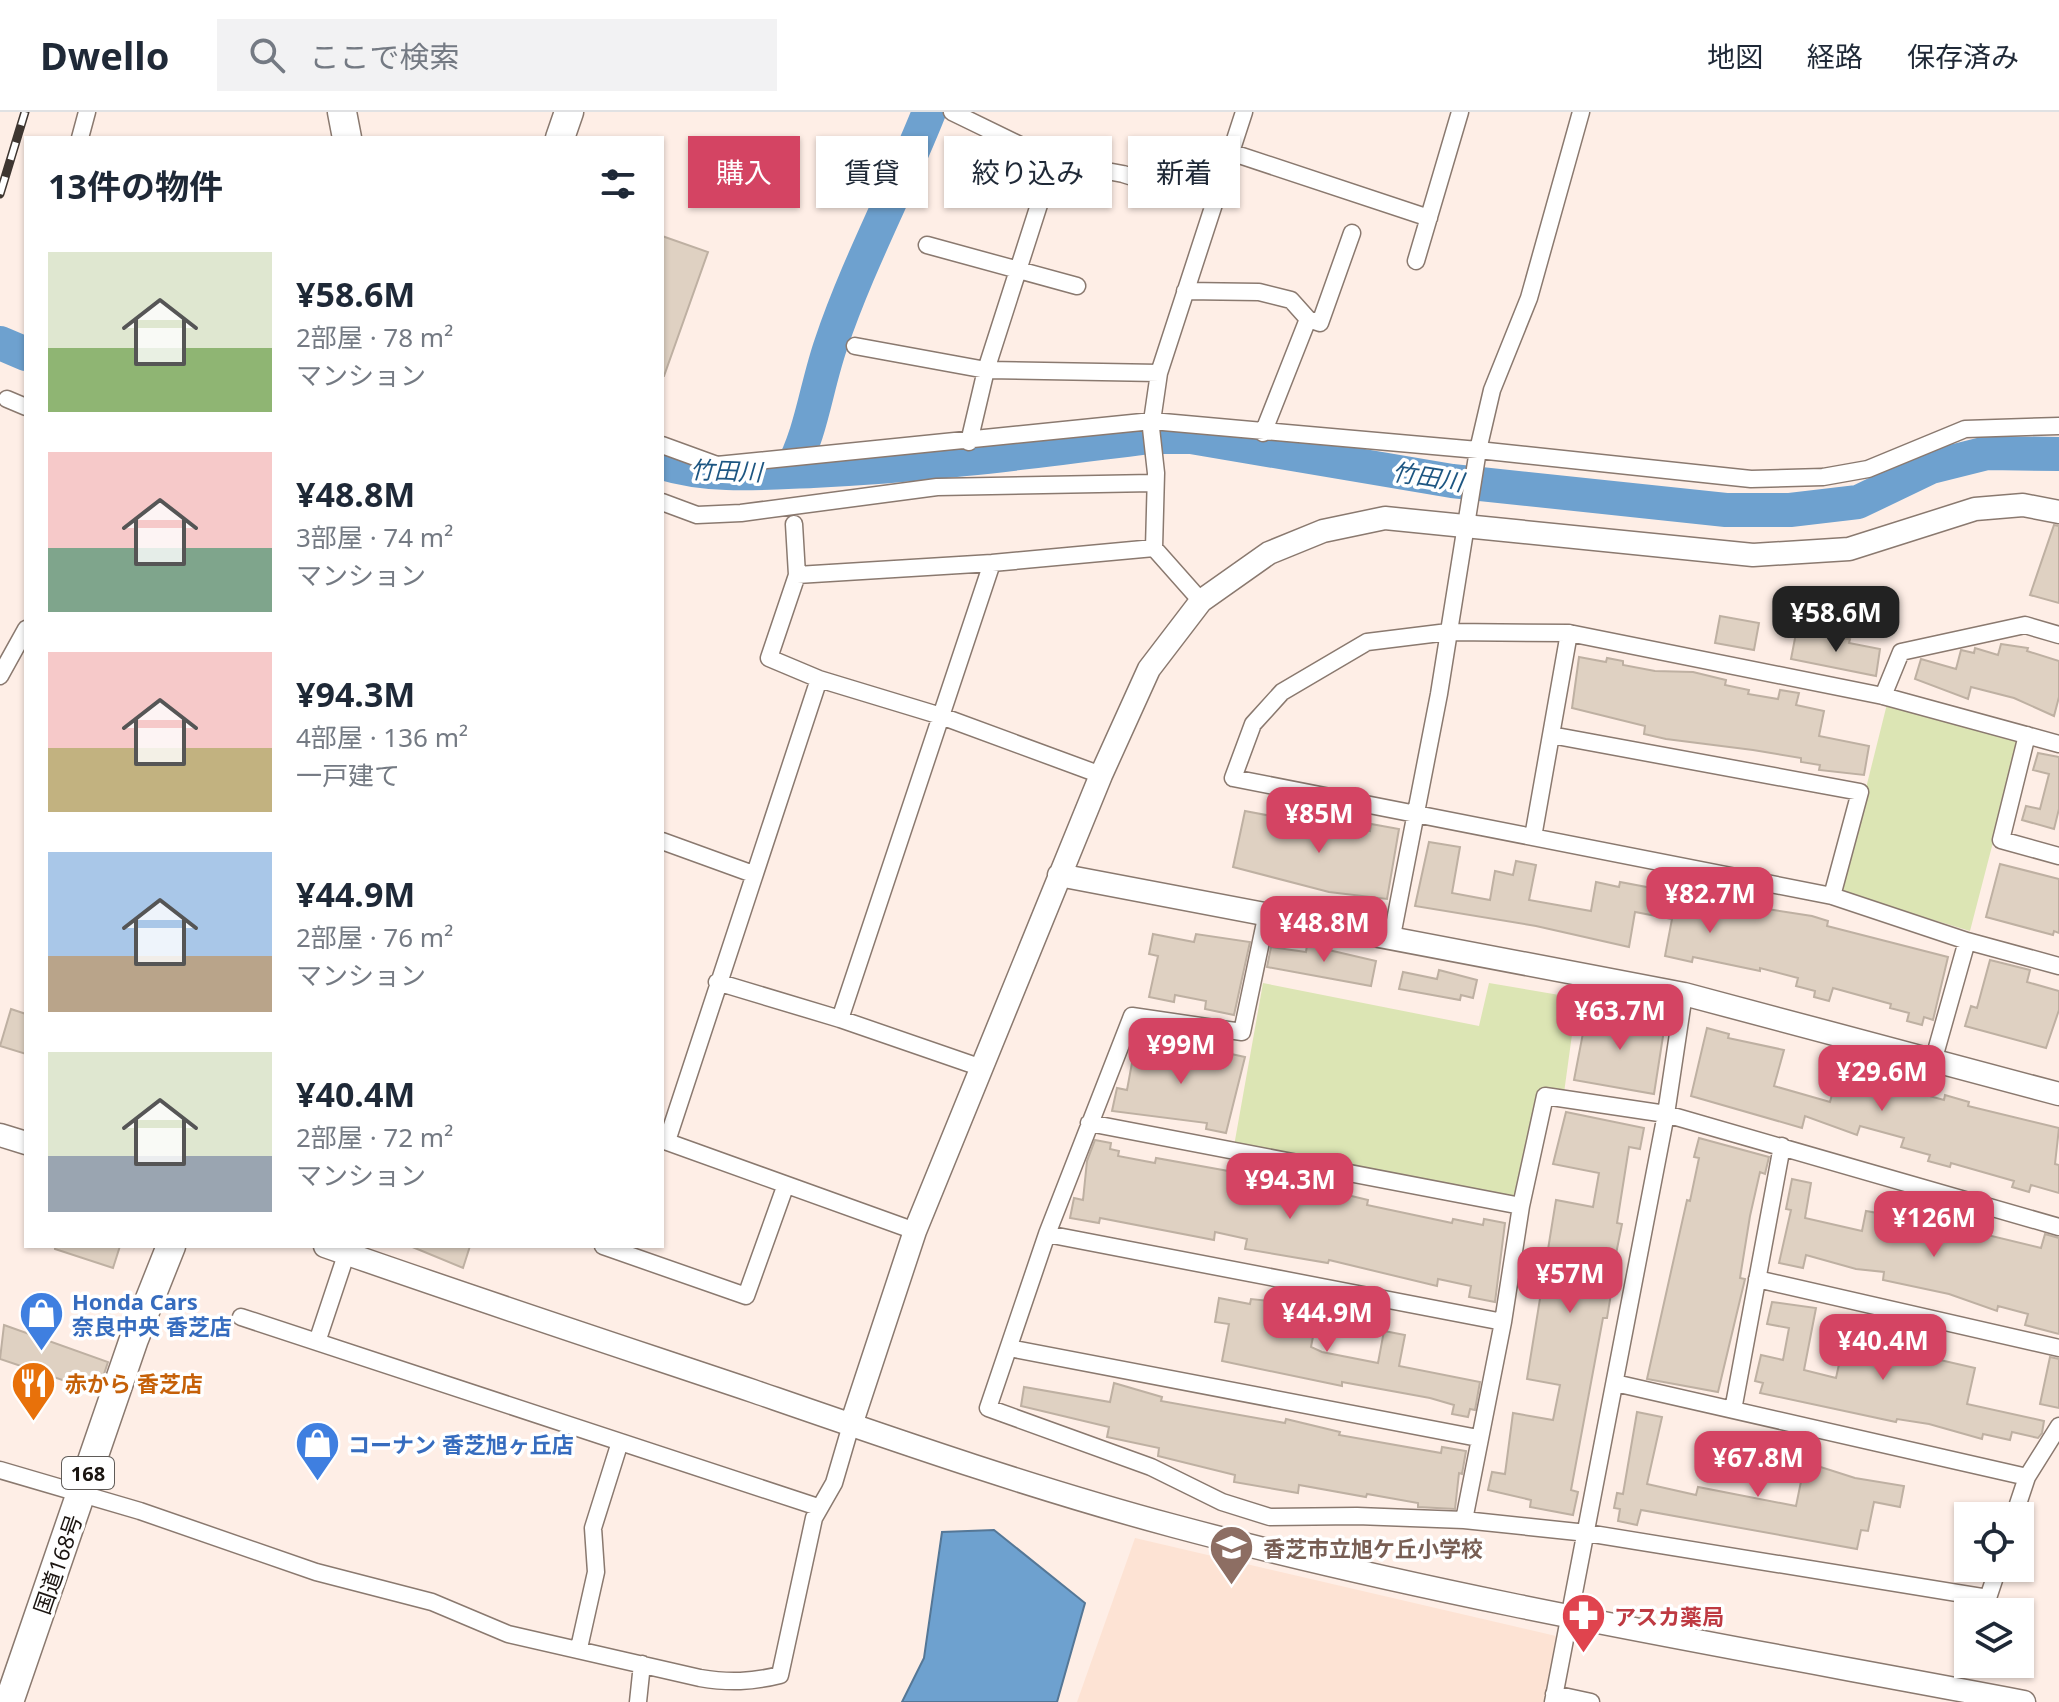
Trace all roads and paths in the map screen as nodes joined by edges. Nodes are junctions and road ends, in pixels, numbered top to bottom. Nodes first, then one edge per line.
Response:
1 (87, 112) edge
2 (342, 112) edge
3 (569, 112) edge
4 (952, 112) edge
5 (1460, 112) edge
6 (1581, 112) edge
7 (1238, 113) edge
8 (81, 136) edge
9 (347, 136) edge
10 (561, 136) edge
11 (1001, 136) edge
12 (1233, 136) edge
13 (1240, 155) edge
14 (1038, 208) edge
15 (1212, 208) edge
16 (1429, 218) junction
17 (1352, 233) dead end
18 (927, 245) dead end
19 (1416, 261) dead end
20 (1017, 271) junction
21 (1077, 286) dead end
22 (1185, 291) junction
23 (1308, 319) junction
24 (855, 346) dead end
25 (986, 370) junction
26 (1159, 373) junction
27 (7, 399) dead end
28 (24, 406) edge
29 (1152, 424) junction
30 (2059, 426) edge
31 (1263, 433) junction
32 (969, 442) junction
33 (664, 446) edge
34 (1477, 453) junction
35 (1154, 478) junction
36 (664, 503) edge
37 (2059, 512) edge
38 (794, 524) dead end
39 (1466, 525) junction
40 (1154, 548) junction
41 (992, 563) junction
42 (797, 575) junction
43 (1201, 601) junction
44 (1448, 632) junction
45 (24, 633) edge
46 (1569, 633) junction
47 (2059, 635) edge
48 (0, 676) edge
49 (819, 679) junction
50 (1883, 696) junction
51 (941, 716) junction
52 (1551, 735) junction
53 (2027, 735) junction
54 (2059, 744) edge
55 (1101, 775) junction
56 (1418, 814) junction
57 (1533, 837) junction
58 (664, 842) edge
59 (2059, 856) edge
60 (753, 874) junction
61 (1059, 875) junction
62 (1832, 896) junction
63 (1267, 913) junction
64 (1392, 936) junction
65 (1967, 941) junction
66 (2059, 966) edge
67 (717, 982) junction
68 (1684, 994) junction
69 (840, 1019) junction
70 (1934, 1058) junction
71 (982, 1068) junction
72 (2059, 1094) edge
73 (1666, 1114) junction
74 (1089, 1123) junction
75 (0, 1135) edge
76 (664, 1140) edge
77 (24, 1142) edge
78 (1782, 1146) junction
79 (785, 1187) junction
80 (1521, 1206) junction
81 (2059, 1227) edge
82 (915, 1231) junction
83 (1047, 1234) junction
84 (170, 1248) edge
85 (340, 1248) edge
86 (609, 1248) edge
87 (1757, 1279) junction
88 (241, 1317) dead end
89 (1503, 1322) junction
90 (317, 1342) junction
91 (1009, 1348) junction
92 (2059, 1348) edge
93 (1615, 1383) junction
94 (1733, 1410) junction
95 (851, 1425) junction
96 (2059, 1426) edge
97 (1478, 1438) junction
98 (620, 1442) junction
99 (0, 1470) edge
100 (2027, 1477) junction
101 (82, 1493) junction
102 (2019, 1502) edge
103 (818, 1507) junction
104 (1464, 1520) junction
105 (1587, 1533) junction
106 (1993, 1582) edge
107 (1569, 1616) junction
108 (579, 1648) junction
109 (642, 1664) junction
110 (1553, 1698) edge
111 (9, 1702) edge
112 (638, 1702) edge
113 (1591, 1702) edge
114 (2024, 1702) edge

1 - 8 street
2 - 9 highway
3 - 10 highway
4 - 11 street
5 - 16 street
6 - 34 street
7 - 12 street
13 - 16 street
14 - 20 street
15 - 22 street
16 - 19 street
17 - 23 street
18 - 20 street
20 - 21 street
20 - 25 street
22 - 23 street
22 - 26 street
23 - 31 street
24 - 25 street
25 - 26 street
25 - 32 street
26 - 29 street
27 - 28 street
29 - 31 street
29 - 32 street
29 - 35 street
30 - 34 street
31 - 34 street
32 - 33 street
34 - 39 street
35 - 36 street
35 - 40 street
37 - 39 street
38 - 42 street
39 - 43 street
39 - 44 street
40 - 41 street
40 - 43 street
41 - 42 street
41 - 51 street
42 - 49 street
43 - 55 street
44 - 46 street
44 - 56 street
44 - 56 street
45 - 48 street
46 - 50 street
46 - 52 street
47 - 50 street
49 - 51 street
49 - 60 street
50 - 53 street
51 - 55 street
51 - 69 street
52 - 57 street
52 - 62 street
53 - 54 street
53 - 59 street
55 - 61 street
56 - 57 street
56 - 64 street
57 - 62 street
58 - 60 street
60 - 67 street
61 - 63 street
61 - 71 street
62 - 65 street
63 - 64 street
63 - 74 street
64 - 68 street
65 - 66 street
65 - 70 street
67 - 69 street
67 - 76 street
68 - 70 street
68 - 73 street
69 - 71 street
70 - 72 street
71 - 82 street
73 - 78 street
73 - 80 street
73 - 93 street
74 - 80 street
74 - 83 street
75 - 77 street
76 - 79 street
78 - 81 street
78 - 87 street
79 - 82 street
79 - 86 street
80 - 89 street
82 - 95 street
83 - 89 street
83 - 91 street
84 - 101 highway, 国道168号 / 168
85 - 90 street
85 - 95 street
87 - 92 street
87 - 94 street
88 - 90 street
89 - 97 street
90 - 98 street
91 - 97 street
91 - 104 street
93 - 94 street
93 - 105 street
94 - 100 street
95 - 103 street
95 - 107 street
96 - 100 street
97 - 104 street
98 - 103 street
98 - 108 street
99 - 101 street
100 - 102 street
101 - 108 street
101 - 111 highway, 国道168号 / 168
103 - 109 street
104 - 105 street
105 - 106 street
105 - 107 street
107 - 110 street
107 - 114 street
108 - 109 street
109 - 112 street
110 - 113 street

